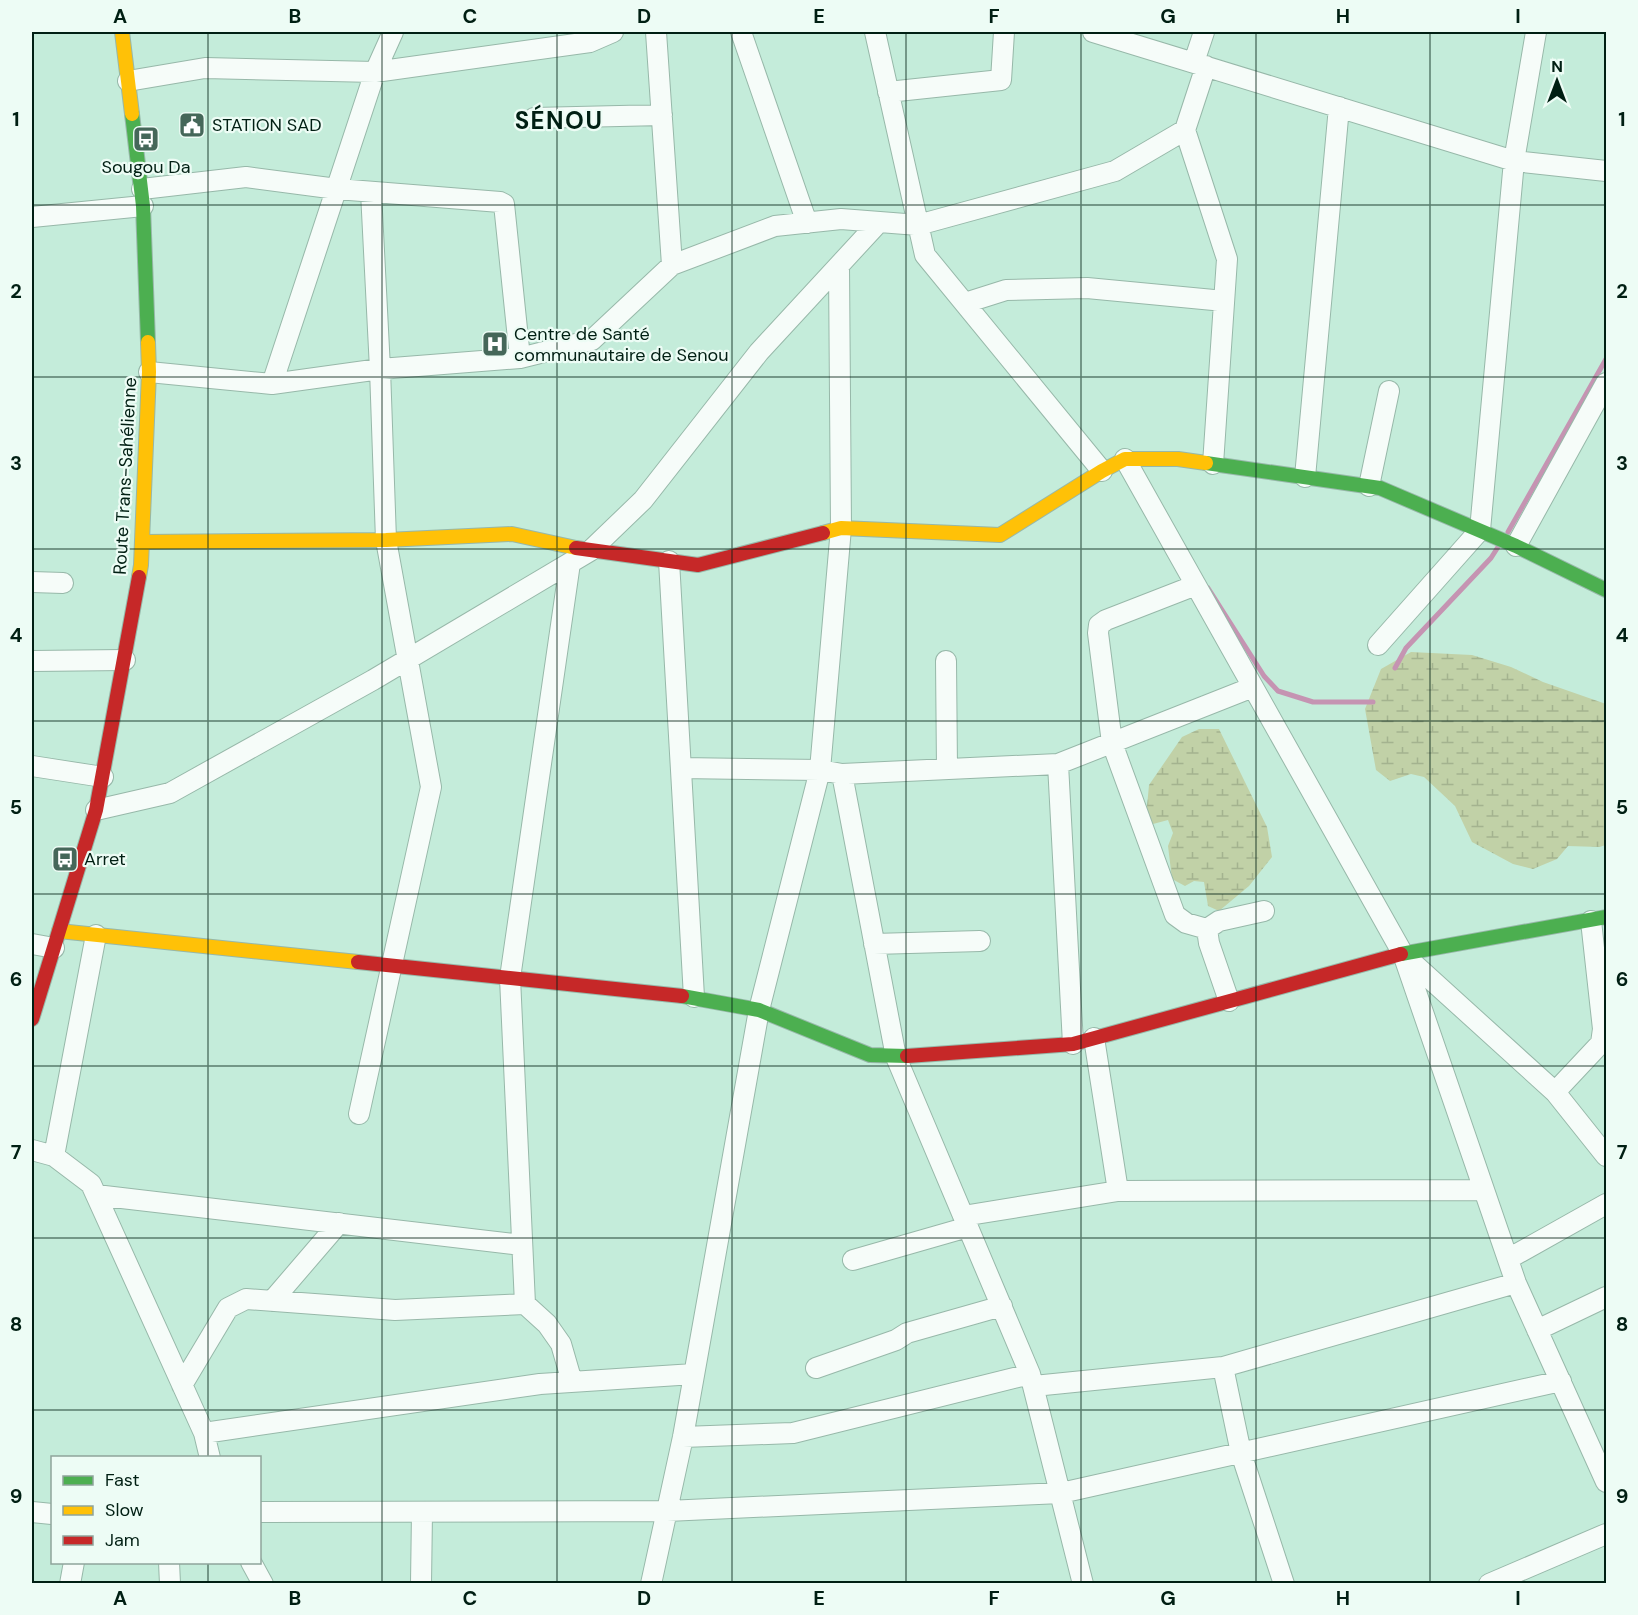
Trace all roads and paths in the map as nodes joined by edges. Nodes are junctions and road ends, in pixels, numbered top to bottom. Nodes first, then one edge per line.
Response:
1 (122, 32) edge
2 (393, 32) edge
3 (612, 32) edge
4 (656, 32) edge
5 (741, 32) edge
6 (875, 32) edge
7 (1004, 32) edge
8 (1093, 32) edge
9 (1203, 32) edge
10 (1536, 32) edge
11 (1200, 64) junction
12 (375, 72) junction
13 (128, 81) junction
14 (888, 92) junction
15 (1339, 107) junction
16 (662, 115) junction
17 (534, 118) dead end
18 (1185, 130) junction
19 (1514, 160) junction
20 (1606, 171) edge
21 (337, 189) junction
22 (371, 192) junction
23 (142, 198) junction
24 (32, 218) edge
25 (879, 222) junction
26 (807, 223) junction
27 (918, 225) junction
28 (672, 265) junction
29 (839, 266) junction
30 (1224, 301) junction
31 (965, 303) junction
32 (520, 358) junction
33 (380, 369) junction
34 (149, 372) junction
35 (1606, 383) edge
36 (272, 384) junction
37 (1389, 391) dead end
38 (1125, 459) junction
39 (1214, 464) junction
40 (1102, 471) junction
41 (1305, 477) junction
42 (1369, 486) junction
43 (841, 528) junction
44 (1480, 531) junction
45 (386, 540) junction
46 (142, 542) junction
47 (1516, 546) junction
48 (590, 551) junction
49 (669, 561) junction
50 (570, 563) junction
51 (1606, 573) edge
52 (1585, 579) junction
53 (32, 582) edge
54 (63, 583) dead end
55 (1196, 585) junction
56 (1606, 590) edge
57 (1378, 645) dead end
58 (408, 659) junction
59 (125, 660) junction
60 (946, 661) dead end
61 (32, 662) edge
62 (1253, 687) junction
63 (1112, 743) junction
64 (1058, 764) junction
65 (32, 766) edge
66 (681, 768) junction
67 (947, 769) junction
68 (820, 770) junction
69 (842, 774) junction
70 (103, 777) junction
71 (96, 810) junction
72 (1264, 911) dead end
73 (1599, 919) edge
74 (1207, 929) junction
75 (96, 935) junction
76 (56, 939) junction
77 (980, 941) dead end
78 (32, 944) edge
79 (874, 944) junction
80 (1403, 954) junction
81 (393, 966) junction
82 (510, 978) junction
83 (694, 997) junction
84 (1229, 1001) junction
85 (759, 1010) junction
86 (32, 1019) edge
87 (1094, 1038) junction
88 (1072, 1044) junction
89 (896, 1057) junction
90 (1555, 1092) junction
91 (359, 1114) dead end
92 (32, 1150) edge
93 (54, 1156) junction
94 (1606, 1156) edge
95 (1484, 1190) junction
96 (1118, 1191) junction
97 (96, 1195) junction
98 (1606, 1204) edge
99 (965, 1222) junction
100 (339, 1223) junction
101 (522, 1245) junction
102 (1508, 1259) junction
103 (853, 1260) dead end
104 (1516, 1283) junction
105 (1606, 1297) edge
106 (272, 1300) junction
107 (525, 1304) junction
108 (1002, 1306) junction
109 (1537, 1330) junction
110 (1223, 1367) junction
111 (816, 1368) dead end
112 (694, 1374) junction
113 (1032, 1380) junction
114 (1561, 1381) junction
115 (572, 1382) junction
116 (182, 1385) junction
117 (204, 1433) junction
118 (683, 1437) junction
119 (1241, 1453) junction
120 (210, 1456) edge
121 (1606, 1482) edge
122 (1060, 1493) junction
123 (667, 1511) junction
124 (32, 1512) edge
125 (261, 1512) edge
126 (422, 1512) junction
127 (51, 1514) edge
128 (1606, 1534) edge
129 (74, 1564) edge
130 (169, 1564) edge
131 (252, 1564) edge
132 (70, 1584) edge
133 (170, 1584) edge
134 (263, 1584) edge
135 (421, 1584) edge
136 (651, 1584) edge
137 (1083, 1584) edge
138 (1284, 1584) edge
139 (1489, 1584) edge

1 - 13 main road, Route Trans-Sahélienne
2 - 12 street
3 - 12 street
4 - 16 street
5 - 26 street
6 - 14 street
7 - 14 street
8 - 11 street
9 - 11 street
10 - 19 street
11 - 15 street
11 - 18 street
12 - 13 street
12 - 21 street
13 - 23 main road, Route Trans-Sahélienne
14 - 27 street
15 - 19 street
15 - 41 street
16 - 17 street
16 - 28 street
18 - 27 street
18 - 30 street
19 - 20 street
19 - 44 street
21 - 22 street
21 - 23 street
21 - 36 street
22 - 32 street
22 - 33 street
23 - 24 street
23 - 34 main road, Route Trans-Sahélienne
25 - 26 street
25 - 27 street
25 - 29 street
26 - 28 street
27 - 31 street
28 - 32 street
29 - 43 street
29 - 48 street
30 - 31 street
30 - 39 street
31 - 40 street
32 - 33 street
33 - 36 street
33 - 45 street
34 - 36 street
34 - 46 main road, Route Trans-Sahélienne
35 - 47 street
37 - 42 street
38 - 39 main road
38 - 40 main road
38 - 55 street
39 - 41 main road
40 - 43 main road
41 - 42 main road
42 - 44 main road
43 - 49 main road
43 - 68 street
44 - 47 main road
44 - 57 street
45 - 46 main road
45 - 48 main road
45 - 58 street
46 - 59 main road, Route Trans-Sahélienne
47 - 52 main road
48 - 49 main road
48 - 50 street
49 - 66 street
50 - 58 street
50 - 82 street
51 - 52 street
52 - 56 main road
53 - 54 street
55 - 62 street
55 - 63 street
58 - 71 street
58 - 81 street
59 - 61 street
59 - 70 main road, Route Trans-Sahélienne
60 - 67 street
62 - 63 street
62 - 80 street
63 - 64 street
63 - 74 street
64 - 67 street
64 - 88 street
65 - 70 street
66 - 68 street
66 - 83 street
67 - 69 street
68 - 69 street
68 - 85 street
69 - 79 street
70 - 71 main road, Route Trans-Sahélienne
71 - 76 main road, Route Trans-Sahélienne
72 - 74 street
73 - 80 main road
73 - 90 street
74 - 84 street
75 - 76 main road
75 - 81 main road
75 - 93 street
76 - 78 street
76 - 86 main road, Route Trans-Sahélienne
77 - 79 street
79 - 89 street
80 - 84 main road
80 - 90 street
80 - 95 street
81 - 82 main road
81 - 91 street
82 - 83 main road
82 - 101 street
83 - 85 main road
84 - 87 main road
85 - 89 main road
85 - 112 street
87 - 88 main road
87 - 96 street
88 - 89 main road
89 - 99 street
90 - 94 street
92 - 93 street
93 - 97 street
95 - 96 street
95 - 102 street
96 - 99 street
97 - 100 street
97 - 116 street
98 - 102 street
99 - 103 street
99 - 108 street
100 - 101 street
100 - 106 street
101 - 107 street
102 - 104 street
104 - 109 street
104 - 110 street
105 - 109 street
106 - 107 street
106 - 116 street
107 - 115 street
108 - 111 street
108 - 113 street
109 - 114 street
110 - 113 street
110 - 119 street
112 - 115 street
112 - 118 street
113 - 118 street
113 - 122 street
114 - 119 street
114 - 121 street
115 - 117 street
116 - 117 street
117 - 120 street
118 - 123 street
119 - 122 street
119 - 138 street
122 - 123 street
122 - 137 street
123 - 126 street
123 - 136 street
124 - 127 street
125 - 126 street
126 - 135 street
128 - 139 street
129 - 132 street
130 - 133 street
131 - 134 street

